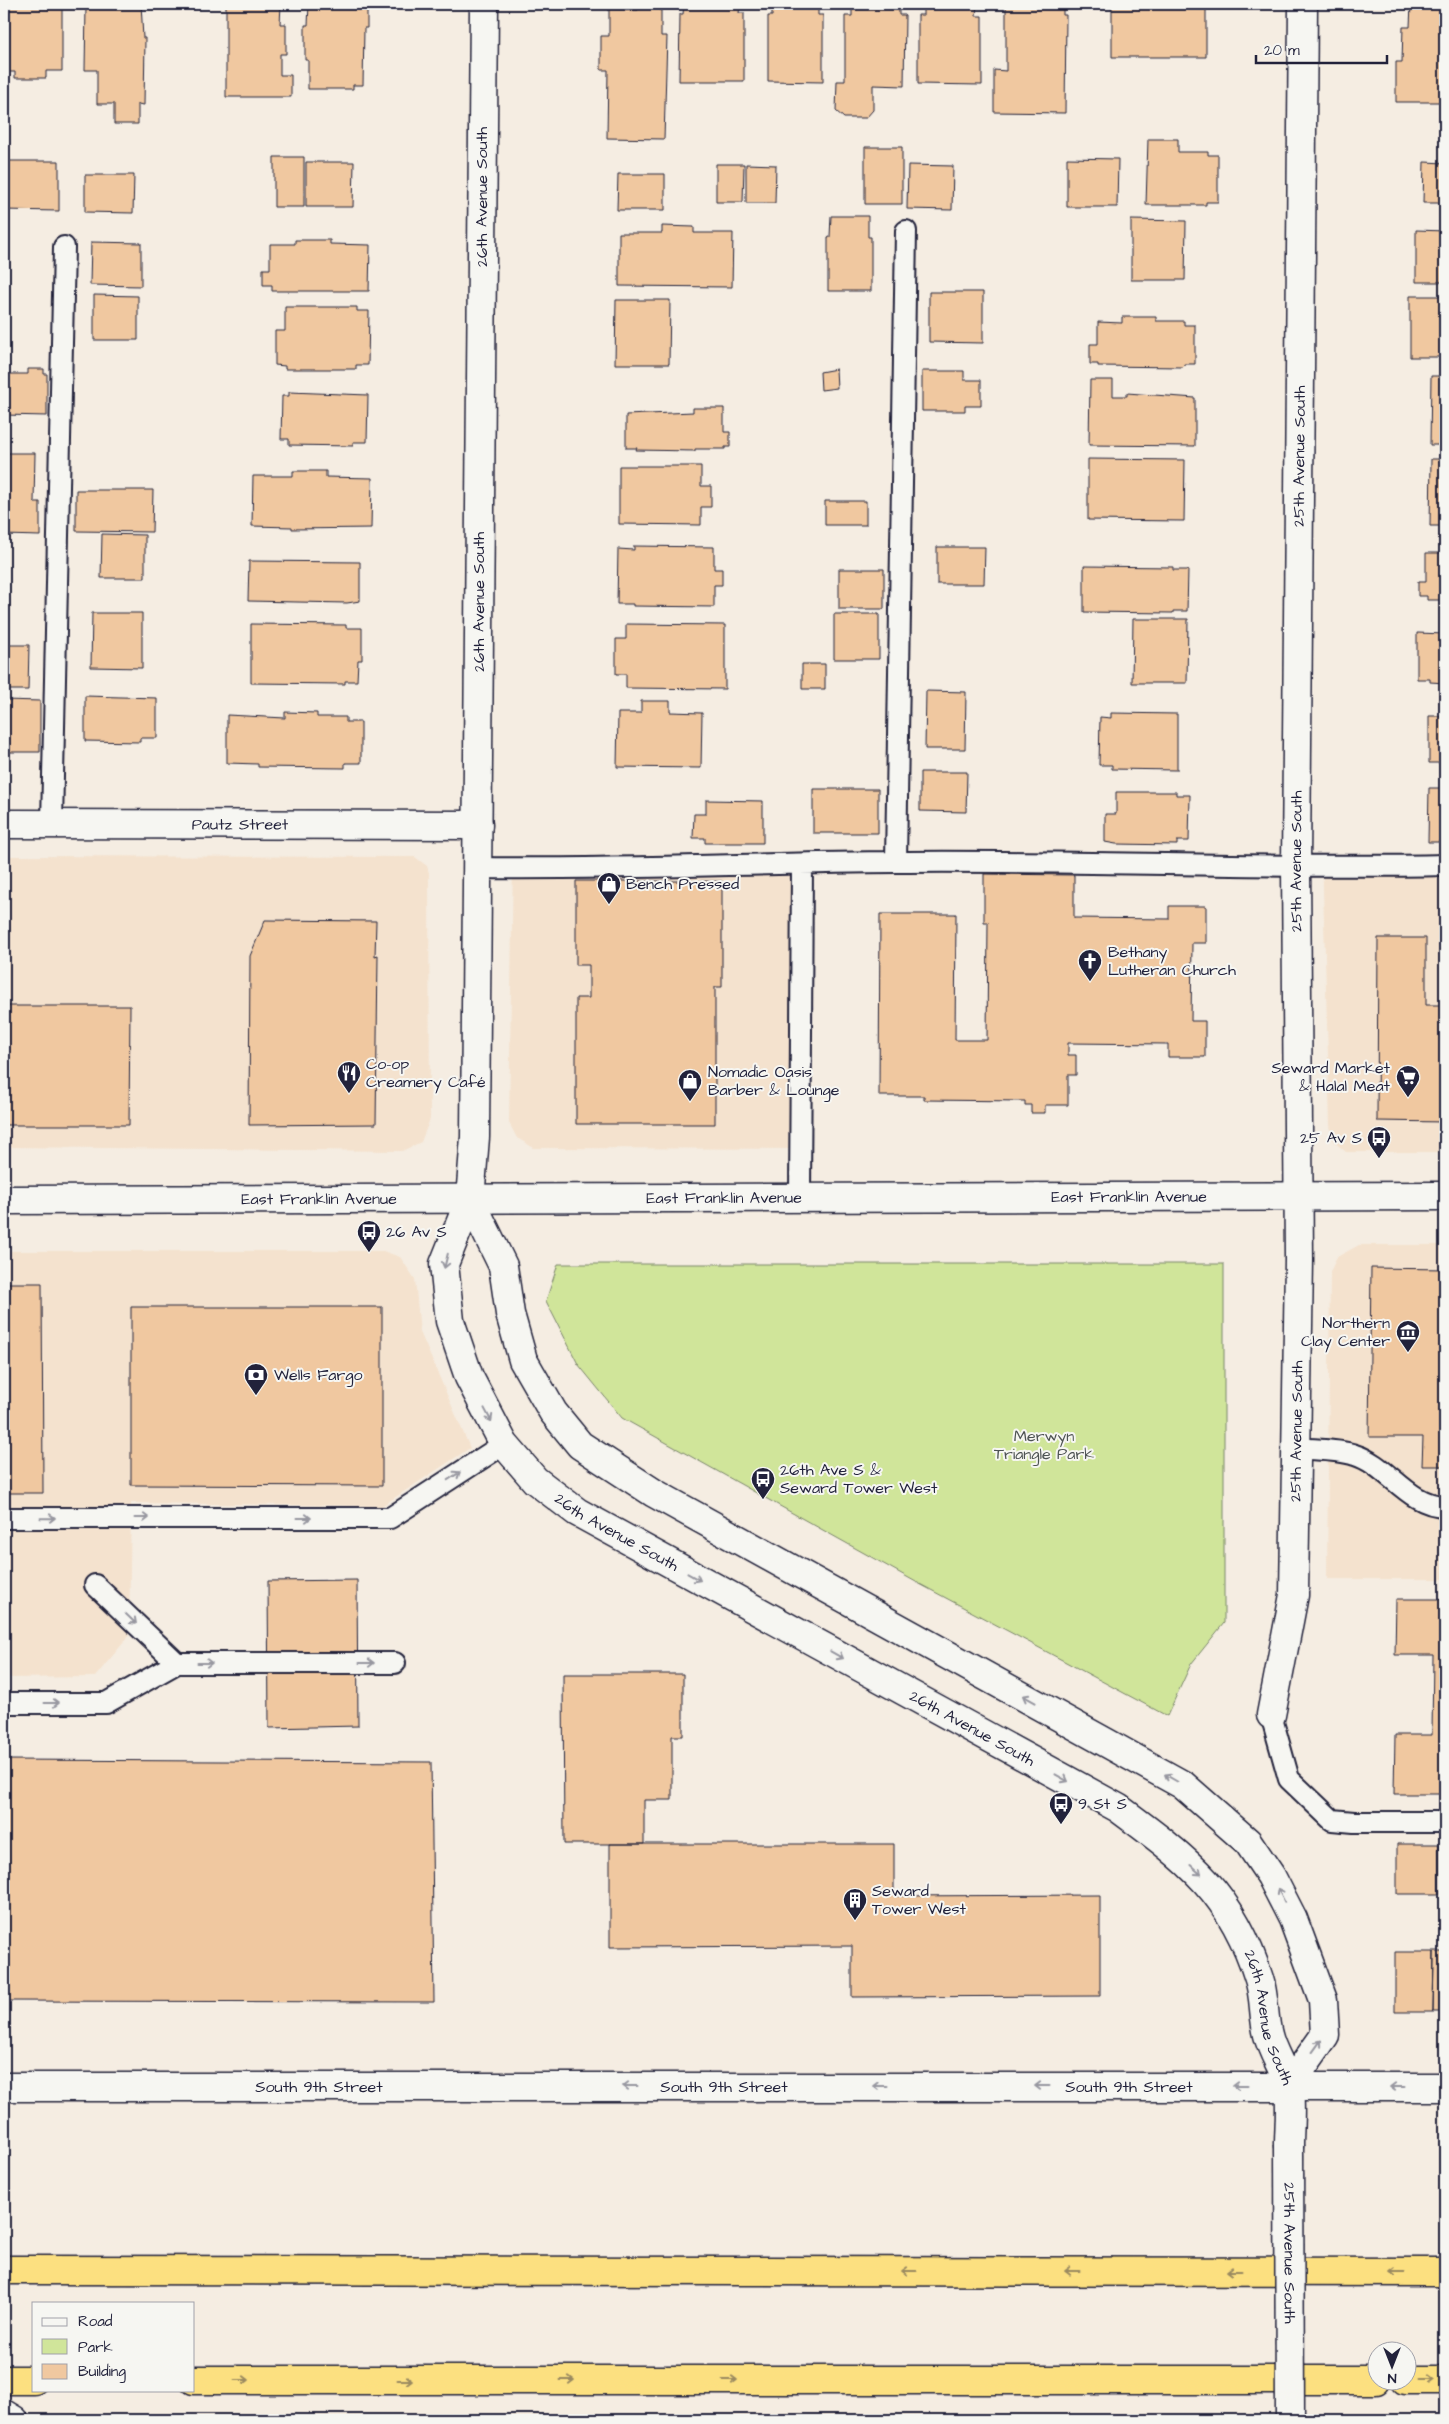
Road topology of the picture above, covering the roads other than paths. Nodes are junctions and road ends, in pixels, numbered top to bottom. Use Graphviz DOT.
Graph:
graph roads {
  1 [pos="484,4"];
  2 [pos="1303,4"];
  3 [pos="906,232"];
  4 [pos="64,247"];
  5 [pos="4,824"];
  6 [pos="52,824"];
  7 [pos="478,824"];
  8 [pos="896,862"];
  9 [pos="802,864"];
  10 [pos="1445,865"];
  11 [pos="1296,867"];
  12 [pos="477,868"];
  13 [pos="1299,1196"];
  14 [pos="1445,1196"];
  15 [pos="800,1198"];
  16 [pos="4,1200"];
  17 [pos="470,1200"];
  18 [pos="504,1444"];
  19 [pos="1296,1448"];
  20 [pos="1445,1506"];
  21 [pos="4,1518"];
  22 [pos="96,1585"];
  23 [pos="177,1663"];
  24 [pos="395,1663"];
  25 [pos="4,1703"];
  26 [pos="1271,1715"];
  27 [pos="1445,1822"];
  28 [pos="4,2086"];
  29 [pos="1289,2086"];
  30 [pos="1445,2087"];
  31 [pos="4,2270"];
  32 [pos="1445,2272"];
  33 [pos="4,2380"];
  34 [pos="32,2380"];
  35 [pos="195,2380"];
  36 [pos="1366,2380"];
  37 [pos="1416,2380"];
  38 [pos="1445,2380"];
  39 [pos="4,2414"];
  40 [pos="14,2420"];
  41 [pos="1290,2420"];
  1 -- 7 [label="street, 26th Avenue South"];
  2 -- 11 [label="street, 25th Avenue South"];
  3 -- 8 [label="lane"];
  4 -- 6 [label="lane"];
  5 -- 6 [label="street, Pautz Street"];
  6 -- 7 [label="street, Pautz Street"];
  7 -- 12 [label="street, 26th Avenue South"];
  8 -- 9 [label="lane"];
  8 -- 11 [label="lane"];
  9 -- 12 [label="lane"];
  9 -- 15 [label="lane"];
  10 -- 11 [label="lane"];
  11 -- 13 [label="street, 25th Avenue South"];
  12 -- 17 [label="street, 26th Avenue South"];
  13 -- 14 [label="street, East Franklin Avenue"];
  13 -- 15 [label="street, East Franklin Avenue"];
  13 -- 19 [label="street, 25th Avenue South"];
  15 -- 17 [label="street, East Franklin Avenue"];
  16 -- 17 [label="street, East Franklin Avenue"];
  17 -- 18 [label="street, 26th Avenue South, one-way"];
  29 -- 17 [label="street, 26th Avenue South, one-way"];
  21 -- 18 [label="lane, one-way"];
  18 -- 29 [label="street, 26th Avenue South, one-way"];
  19 -- 20 [label="lane"];
  19 -- 26 [label="street, 25th Avenue South"];
  22 -- 23 [label="lane, one-way"];
  23 -- 24 [label="lane, one-way"];
  25 -- 23 [label="lane, one-way"];
  26 -- 27 [label="lane"];
  29 -- 28 [label="street, South 9th Street, one-way"];
  30 -- 29 [label="street, South 9th Street, one-way"];
  29 -- 41 [label="street, 25th Avenue South, bridge"];
  32 -- 31 [label="highway, one-way"];
  33 -- 34 [label="highway"];
  35 -- 36 [label="highway, one-way"];
  37 -- 38 [label="highway, one-way"];
  39 -- 40 [label="street"];
}
